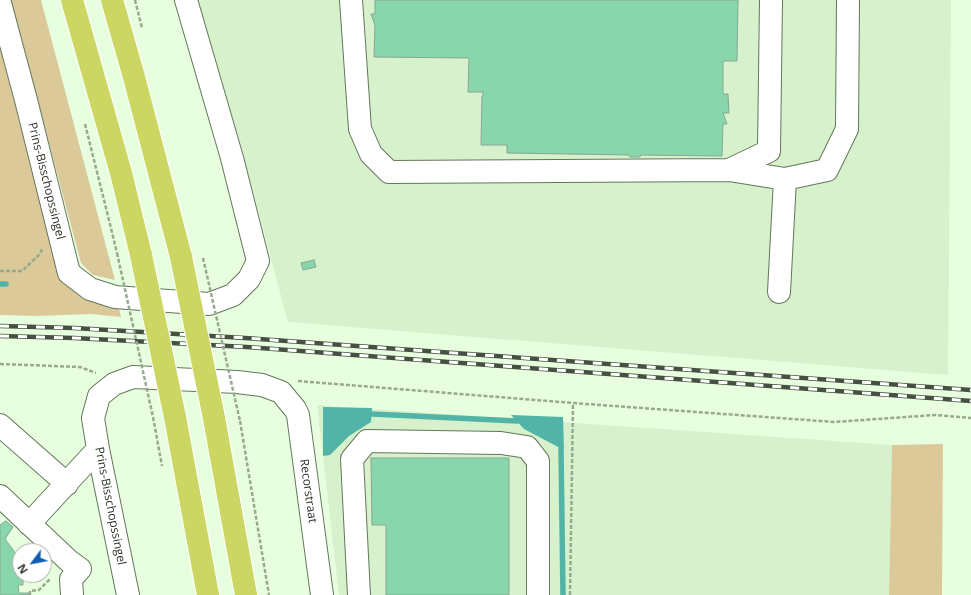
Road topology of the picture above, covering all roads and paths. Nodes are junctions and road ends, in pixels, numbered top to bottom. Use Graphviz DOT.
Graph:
graph roads {
  1 [pos="72,0"];
  2 [pos="112,0"];
  3 [pos="186,0"];
  4 [pos="351,0"];
  5 [pos="771,0"];
  6 [pos="848,0"];
  7 [pos="0,3"];
  8 [pos="84,124"];
  9 [pos="729,170"];
  10 [pos="784,179"];
  11 [pos="43,247"];
  12 [pos="204,258"];
  13 [pos="0,271"];
  14 [pos="779,292"];
  15 [pos="0,364"];
  16 [pos="103,375"];
  17 [pos="289,386"];
  18 [pos="573,403"];
  19 [pos="153,417"];
  20 [pos="971,418"];
  21 [pos="0,425"];
  22 [pos="98,449"];
  23 [pos="67,484"];
  24 [pos="0,496"];
  25 [pos="30,524"];
  26 [pos="69,561"];
  27 [pos="30,595"];
  28 [pos="72,595"];
  29 [pos="128,595"];
  30 [pos="208,595"];
  31 [pos="246,595"];
  32 [pos="269,595"];
  33 [pos="322,595"];
  34 [pos="359,595"];
  35 [pos="538,595"];
  36 [pos="570,595"];
  1 -- 30 [label="highway, bridge"];
  2 -- 31 [label="highway, bridge"];
  3 -- 7 [label="street, Prins-Bisschopssingel"];
  4 -- 9 [label="street"];
  5 -- 9 [label="street"];
  6 -- 10 [label="street"];
  8 -- 19 [label="path, bridge"];
  9 -- 10 [label="street"];
  10 -- 14 [label="street"];
  11 -- 13 [label="path"];
  12 -- 32 [label="path, bridge"];
  15 -- 16 [label="path"];
  17 -- 18 [label="path"];
  17 -- 22 [label="street, Prins-Bisschopssingel"];
  17 -- 33 [label="street, Recorstraat"];
  18 -- 20 [label="path"];
  18 -- 36 [label="path"];
  21 -- 23 [label="street"];
  22 -- 23 [label="street"];
  22 -- 29 [label="street, Prins-Bisschopssingel"];
  23 -- 25 [label="street"];
  24 -- 25 [label="street"];
  25 -- 26 [label="street"];
  26 -- 27 [label="path"];
  26 -- 28 [label="street"];
  34 -- 35 [label="street"];
}
